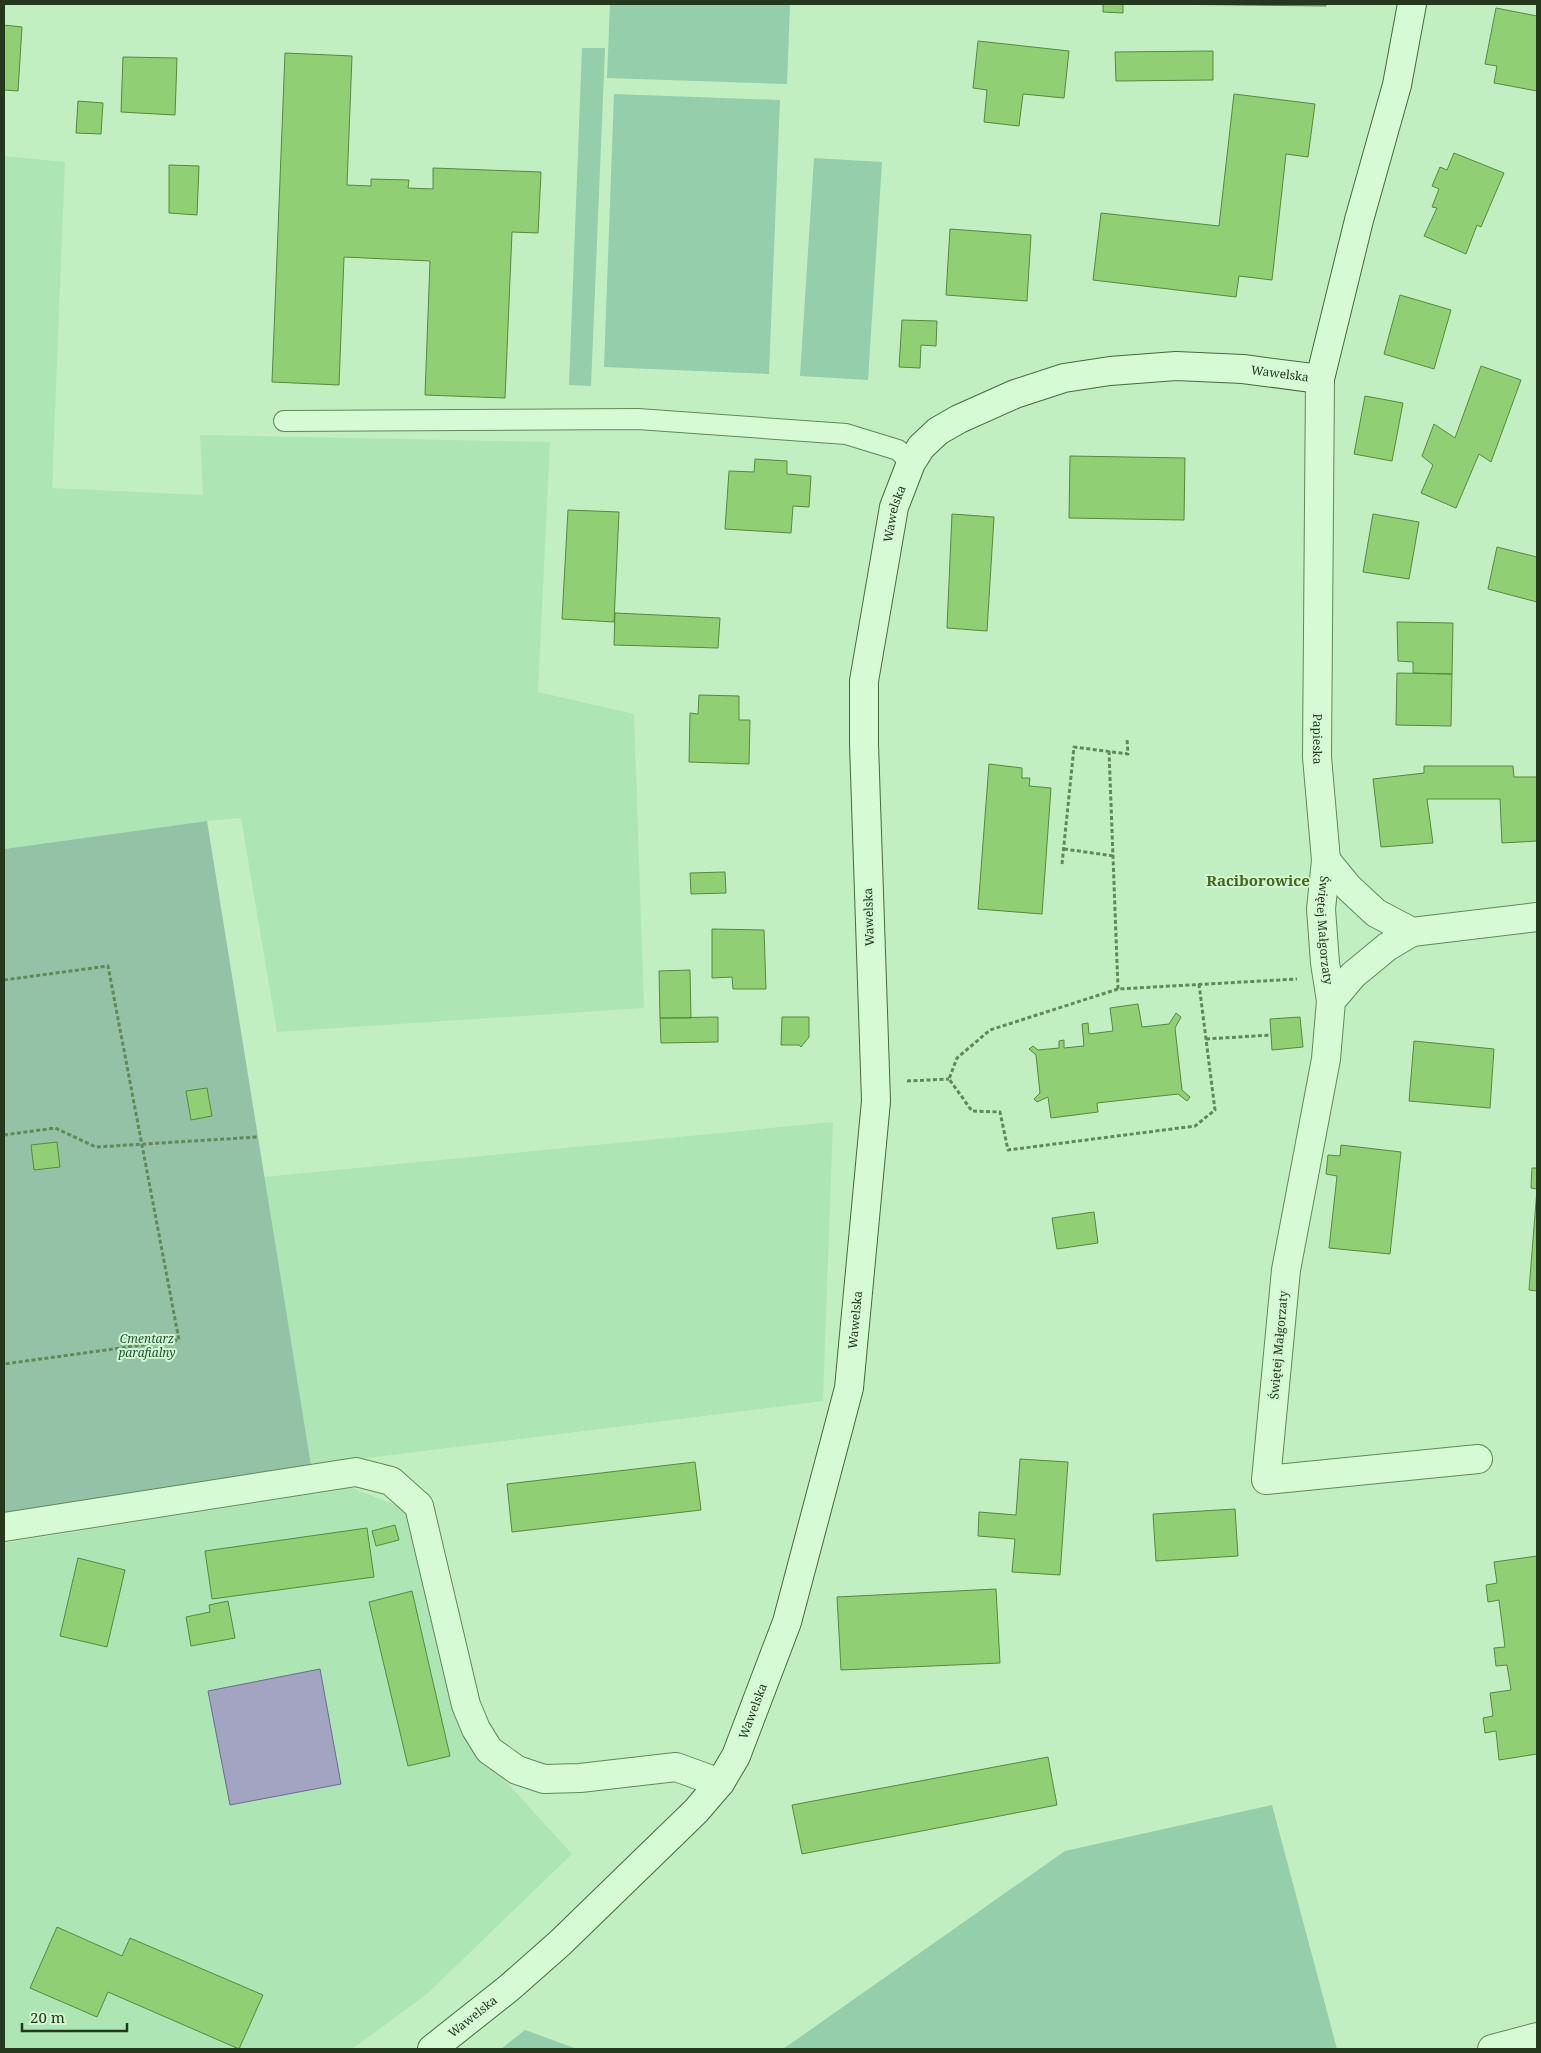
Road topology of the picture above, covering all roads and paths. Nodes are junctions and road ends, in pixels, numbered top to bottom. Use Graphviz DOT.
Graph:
graph roads {
  1 [pos="1412,4"];
  2 [pos="1320,379"];
  3 [pos="284,421"];
  4 [pos="911,463"];
  5 [pos="1127,739"];
  6 [pos="1109,752"];
  7 [pos="1064,849"];
  8 [pos="1114,856"];
  9 [pos="1326,860"];
  10 [pos="1062,864"];
  11 [pos="1537,917"];
  12 [pos="1412,932"];
  13 [pos="4,980"];
  14 [pos="1199,984"];
  15 [pos="1118,989"];
  16 [pos="1329,990"];
  17 [pos="1271,1035"];
  18 [pos="1206,1039"];
  19 [pos="949,1079"];
  20 [pos="875,1083"];
  21 [pos="4,1135"];
  22 [pos="257,1137"];
  23 [pos="141,1144"];
  24 [pos="4,1364"];
  25 [pos="1478,1459"];
  26 [pos="4,1526"];
  27 [pos="720,1782"];
  28 [pos="1537,2037"];
  29 [pos="432,2049"];
  30 [pos="1492,2049"];
  1 -- 2 [label="street, Wawelska"];
  2 -- 4 [label="street, Wawelska"];
  2 -- 9 [label="street, Papieska"];
  3 -- 4 [label="lane"];
  4 -- 20 [label="street, Wawelska"];
  5 -- 6 [label="path"];
  6 -- 7 [label="path"];
  6 -- 8 [label="path"];
  7 -- 8 [label="path"];
  7 -- 10 [label="path"];
  8 -- 15 [label="path"];
  9 -- 12 [label="street"];
  9 -- 16 [label="street, Świętej Małgorzaty"];
  11 -- 12 [label="street"];
  12 -- 16 [label="street, Świętej Małgorzaty"];
  13 -- 23 [label="path"];
  14 -- 15 [label="path"];
  14 -- 16 [label="path"];
  14 -- 18 [label="path"];
  15 -- 19 [label="path"];
  16 -- 25 [label="street, Świętej Małgorzaty"];
  17 -- 18 [label="path"];
  18 -- 19 [label="path"];
  19 -- 20 [label="path"];
  20 -- 27 [label="street, Wawelska"];
  21 -- 23 [label="path"];
  22 -- 23 [label="path"];
  23 -- 24 [label="path"];
  26 -- 27 [label="street"];
  27 -- 29 [label="street, Wawelska"];
  28 -- 30 [label="street"];
}
